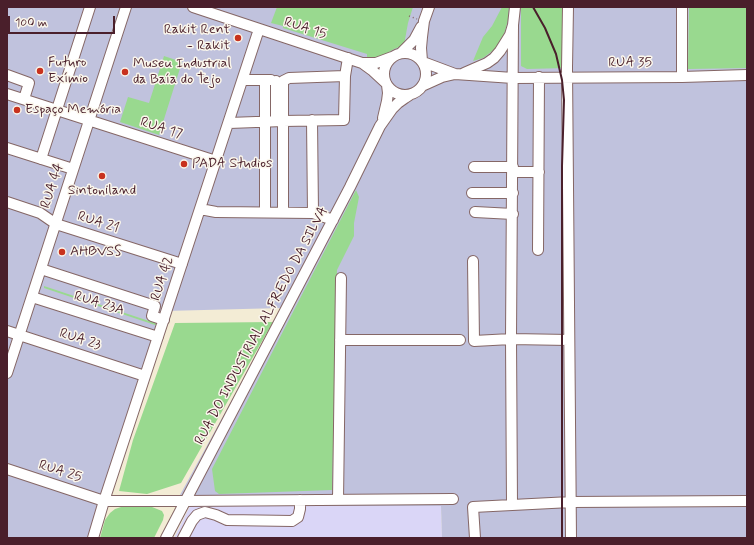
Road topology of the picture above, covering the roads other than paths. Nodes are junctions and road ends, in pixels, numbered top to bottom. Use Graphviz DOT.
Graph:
graph roads {
  1 [pos="90,7"];
  2 [pos="126,7"];
  3 [pos="193,7"];
  4 [pos="429,7"];
  5 [pos="516,7"];
  6 [pos="568,7"];
  7 [pos="682,7"];
  8 [pos="424,22"];
  9 [pos="513,24"];
  10 [pos="260,29"];
  11 [pos="396,55"];
  12 [pos="348,58"];
  13 [pos="422,62"];
  14 [pos="362,63"];
  15 [pos="459,74"];
  16 [pos="7,75"];
  17 [pos="747,75"];
  18 [pos="345,76"];
  19 [pos="682,76"];
  20 [pos="567,77"];
  21 [pos="513,78"];
  22 [pos="540,78"];
  23 [pos="243,80"];
  24 [pos="265,80"];
  25 [pos="279,81"];
  26 [pos="386,84"];
  27 [pos="422,86"];
  28 [pos="7,94"];
  29 [pos="411,94"];
  30 [pos="24,99"];
  31 [pos="57,110"];
  32 [pos="89,120"];
  33 [pos="312,120"];
  34 [pos="265,121"];
  35 [pos="279,121"];
  36 [pos="229,123"];
  37 [pos="380,126"];
  38 [pos="7,148"];
  39 [pos="41,159"];
  40 [pos="216,161"];
  41 [pos="474,167"];
  42 [pos="73,170"];
  43 [pos="513,170"];
  44 [pos="538,172"];
  45 [pos="472,192"];
  46 [pos="513,193"];
  47 [pos="7,202"];
  48 [pos="200,209"];
  49 [pos="265,212"];
  50 [pos="282,212"];
  51 [pos="475,212"];
  52 [pos="312,213"];
  53 [pos="513,214"];
  54 [pos="333,220"];
  55 [pos="56,224"];
  56 [pos="538,250"];
  57 [pos="473,261"];
  58 [pos="182,264"];
  59 [pos="41,269"];
  60 [pos="341,278"];
  61 [pos="32,297"];
  62 [pos="164,320"];
  63 [pos="7,331"];
  64 [pos="20,335"];
  65 [pos="158,337"];
  66 [pos="511,339"];
  67 [pos="340,340"];
  68 [pos="460,340"];
  69 [pos="569,340"];
  70 [pos="7,373"];
  71 [pos="145,376"];
  72 [pos="7,469"];
  73 [pos="453,499"];
  74 [pos="300,500"];
  75 [pos="338,500"];
  76 [pos="104,501"];
  77 [pos="186,501"];
  78 [pos="747,501"];
  79 [pos="571,502"];
  80 [pos="512,505"];
  81 [pos="93,538"];
  82 [pos="166,538"];
  83 [pos="183,538"];
  84 [pos="475,538"];
  85 [pos="571,538"];
  1 -- 31 [label="street"];
  2 -- 32 [label="street, RUA 44"];
  3 -- 10 [label="street, RUA 15"];
  4 -- 8 [label="street"];
  5 -- 9 [label="street"];
  6 -- 20 [label="street"];
  7 -- 19 [label="street"];
  8 -- 11 [label="street"];
  8 -- 13 [label="street"];
  9 -- 15 [label="street"];
  9 -- 21 [label="street"];
  10 -- 12 [label="street, RUA 15"];
  10 -- 23 [label="street, RUA 42"];
  11 -- 13 [label="street"];
  11 -- 14 [label="street, RUA 15"];
  11 -- 26 [label="street"];
  12 -- 14 [label="street, RUA 15"];
  12 -- 18 [label="street"];
  13 -- 15 [label="street"];
  13 -- 27 [label="street"];
  14 -- 26 [label="street, RUA 15"];
  15 -- 21 [label="street, RUA 35"];
  15 -- 27 [label="street"];
  16 -- 30 [label="street"];
  17 -- 19 [label="street, RUA 35"];
  18 -- 25 [label="street"];
  18 -- 33 [label="street"];
  19 -- 20 [label="street, RUA 35"];
  20 -- 22 [label="street, RUA 35"];
  20 -- 69 [label="street"];
  21 -- 22 [label="street, RUA 35"];
  21 -- 43 [label="street"];
  22 -- 44 [label="street"];
  23 -- 24 [label="street"];
  23 -- 36 [label="street, RUA 42"];
  24 -- 25 [label="street"];
  24 -- 34 [label="street"];
  25 -- 35 [label="street"];
  26 -- 29 [label="street"];
  26 -- 37 [label="street, RUA DO INDUSTRIAL ALFREDO DA SILVA"];
  27 -- 29 [label="street"];
  28 -- 30 [label="street, RUA 17"];
  29 -- 37 [label="street, RUA DO INDUSTRIAL ALFREDO DA SILVA"];
  30 -- 31 [label="street, RUA 17"];
  31 -- 32 [label="street, RUA 17"];
  31 -- 39 [label="street"];
  32 -- 40 [label="street, RUA 17"];
  32 -- 42 [label="street, RUA 44"];
  33 -- 35 [label="street"];
  33 -- 52 [label="street"];
  34 -- 35 [label="street"];
  34 -- 36 [label="street"];
  34 -- 49 [label="street"];
  35 -- 50 [label="street"];
  36 -- 40 [label="street, RUA 42"];
  37 -- 54 [label="street, RUA DO INDUSTRIAL ALFREDO DA SILVA"];
  38 -- 39 [label="street"];
  39 -- 42 [label="street"];
  40 -- 48 [label="street, RUA 42"];
  41 -- 43 [label="street"];
  42 -- 55 [label="street, RUA 44"];
  43 -- 44 [label="street"];
  43 -- 46 [label="street"];
  44 -- 56 [label="street"];
  45 -- 46 [label="street"];
  46 -- 53 [label="street"];
  47 -- 55 [label="street, RUA 21"];
  48 -- 49 [label="street"];
  48 -- 58 [label="street, RUA 42"];
  49 -- 50 [label="street"];
  50 -- 52 [label="street"];
  51 -- 53 [label="street"];
  52 -- 54 [label="street"];
  53 -- 66 [label="street"];
  54 -- 77 [label="street, RUA DO INDUSTRIAL ALFREDO DA SILVA"];
  55 -- 58 [label="street, RUA 21"];
  55 -- 59 [label="street, RUA 44"];
  57 -- 66 [label="street"];
  58 -- 62 [label="street, RUA 42"];
  59 -- 61 [label="street, RUA 44"];
  59 -- 62 [label="street"];
  60 -- 67 [label="street"];
  61 -- 64 [label="street, RUA 44"];
  61 -- 65 [label="street, RUA 23A"];
  62 -- 65 [label="street, RUA 42"];
  63 -- 64 [label="street, RUA 23"];
  64 -- 70 [label="street, RUA 44"];
  64 -- 71 [label="street, RUA 23"];
  65 -- 71 [label="street, RUA 42"];
  66 -- 69 [label="street"];
  66 -- 80 [label="street"];
  67 -- 68 [label="street"];
  67 -- 75 [label="street"];
  69 -- 79 [label="street"];
  71 -- 76 [label="street, RUA 42"];
  72 -- 76 [label="street, RUA 25"];
  73 -- 75 [label="street, RUA 25"];
  74 -- 75 [label="street, RUA 25"];
  74 -- 77 [label="street, RUA 25"];
  74 -- 83 [label="street"];
  76 -- 77 [label="street, RUA 25"];
  76 -- 81 [label="street, RUA 42"];
  77 -- 82 [label="street, RUA DO INDUSTRIAL ALFREDO DA SILVA"];
  78 -- 79 [label="street"];
  79 -- 80 [label="street"];
  79 -- 85 [label="street"];
  80 -- 84 [label="street"];
}
